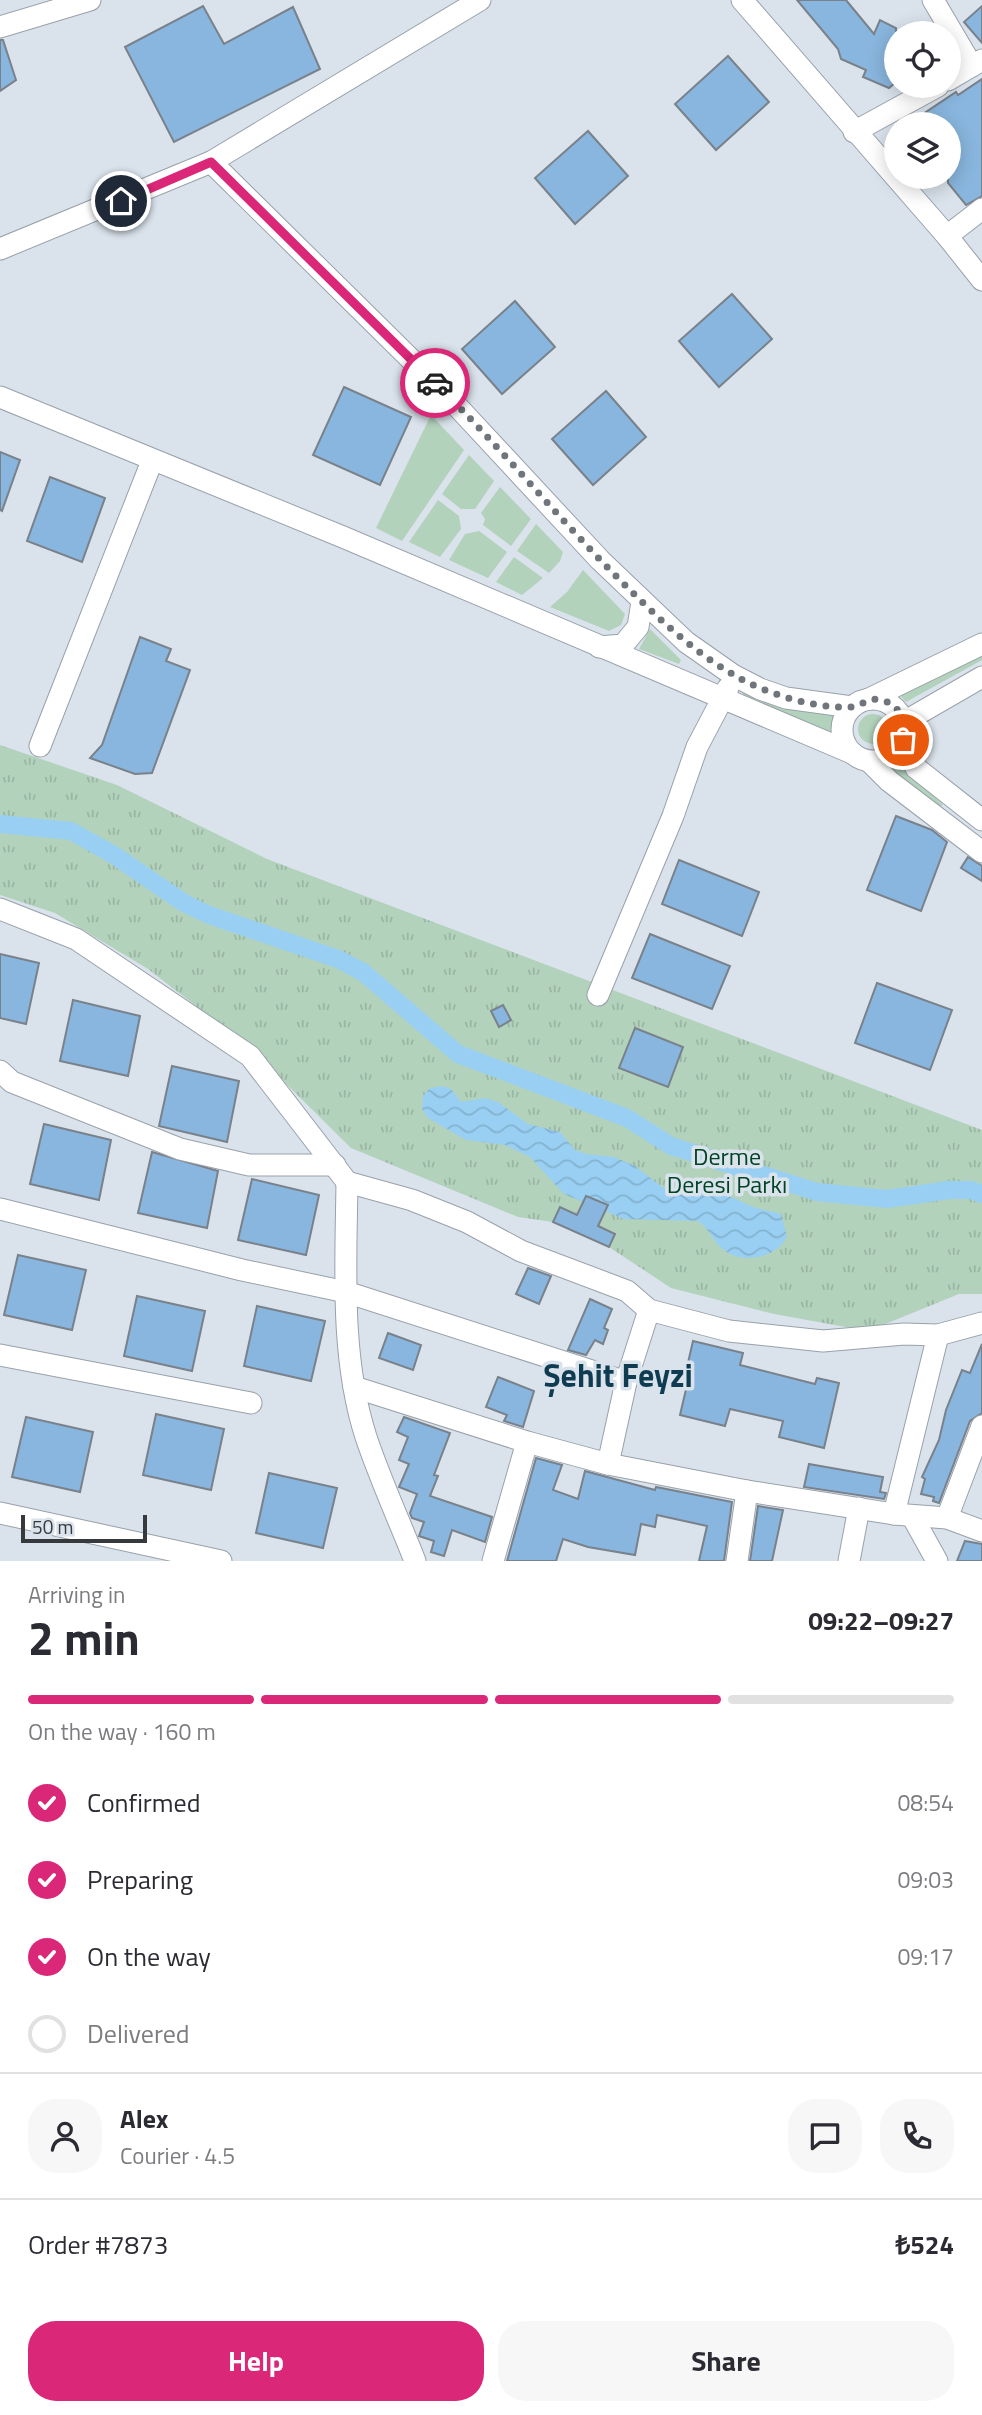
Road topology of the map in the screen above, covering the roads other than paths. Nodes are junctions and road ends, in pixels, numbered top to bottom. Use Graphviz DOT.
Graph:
graph roads {
  1 [pos="90,0"];
  2 [pos="480,0"];
  3 [pos="741,0"];
  4 [pos="933,0"];
  5 [pos="0,27"];
  6 [pos="977,63"];
  7 [pos="961,72"];
  8 [pos="915,98"];
  9 [pos="854,132"];
  10 [pos="211,162"];
  11 [pos="982,209"];
  12 [pos="947,236"];
  13 [pos="0,249"];
  14 [pos="982,280"];
  15 [pos="0,397"];
  16 [pos="152,461"];
  17 [pos="642,602"];
  18 [pos="982,644"];
  19 [pos="597,647"];
  20 [pos="733,675"];
  21 [pos="982,677"];
  22 [pos="724,701"];
  23 [pos="860,703"];
  24 [pos="904,731"];
  25 [pos="40,746"];
  26 [pos="861,757"];
  27 [pos="982,820"];
  28 [pos="982,852"];
  29 [pos="0,909"];
  30 [pos="598,995"];
  31 [pos="0,1071"];
  32 [pos="341,1174"];
  33 [pos="0,1209"];
  34 [pos="346,1292"];
  35 [pos="649,1310"];
  36 [pos="982,1323"];
  37 [pos="938,1335"];
  38 [pos="0,1355"];
  39 [pos="626,1382"];
  40 [pos="354,1387"];
  41 [pos="251,1403"];
  42 [pos="982,1426"];
  43 [pos="527,1442"];
  44 [pos="608,1464"];
  45 [pos="747,1491"];
  46 [pos="859,1508"];
  47 [pos="0,1513"];
  48 [pos="903,1515"];
  49 [pos="947,1518"];
  50 [pos="982,1531"];
  51 [pos="220,1561"];
  52 [pos="415,1561"];
  53 [pos="493,1561"];
  54 [pos="737,1561"];
  55 [pos="849,1561"];
  56 [pos="937,1561"];
  1 -- 5 [label="street"];
  2 -- 10 [label="street"];
  3 -- 9 [label="street"];
  4 -- 6 [label="street"];
  6 -- 7 [label="street"];
  8 -- 9 [label="street"];
  9 -- 12 [label="street"];
  10 -- 13 [label="street"];
  10 -- 17 [label="street"];
  11 -- 12 [label="street"];
  12 -- 14 [label="street"];
  15 -- 16 [label="street"];
  16 -- 19 [label="street"];
  16 -- 25 [label="street"];
  17 -- 19 [label="street"];
  17 -- 20 [label="street"];
  18 -- 23 [label="street"];
  19 -- 22 [label="street"];
  20 -- 22 [label="street"];
  20 -- 23 [label="street"];
  21 -- 24 [label="street"];
  22 -- 26 [label="street"];
  22 -- 30 [label="street"];
  23 -- 24 [label="street"];
  23 -- 26 [label="street"];
  24 -- 26 [label="street"];
  24 -- 27 [label="street"];
  26 -- 28 [label="street"];
  29 -- 32 [label="street"];
  31 -- 32 [label="street"];
  32 -- 34 [label="street"];
  32 -- 35 [label="street"];
  33 -- 34 [label="street"];
  34 -- 39 [label="street"];
  34 -- 40 [label="street"];
  35 -- 37 [label="street"];
  35 -- 39 [label="street"];
  36 -- 37 [label="street"];
  37 -- 48 [label="street"];
  38 -- 41 [label="street"];
  39 -- 44 [label="street"];
  40 -- 43 [label="street"];
  40 -- 52 [label="street"];
  42 -- 49 [label="street"];
  43 -- 44 [label="street"];
  43 -- 53 [label="street"];
  44 -- 45 [label="street"];
  45 -- 46 [label="street"];
  45 -- 54 [label="street"];
  46 -- 48 [label="street"];
  46 -- 55 [label="street"];
  47 -- 51 [label="street"];
  48 -- 49 [label="street"];
  48 -- 56 [label="street"];
  49 -- 50 [label="street"];
}
